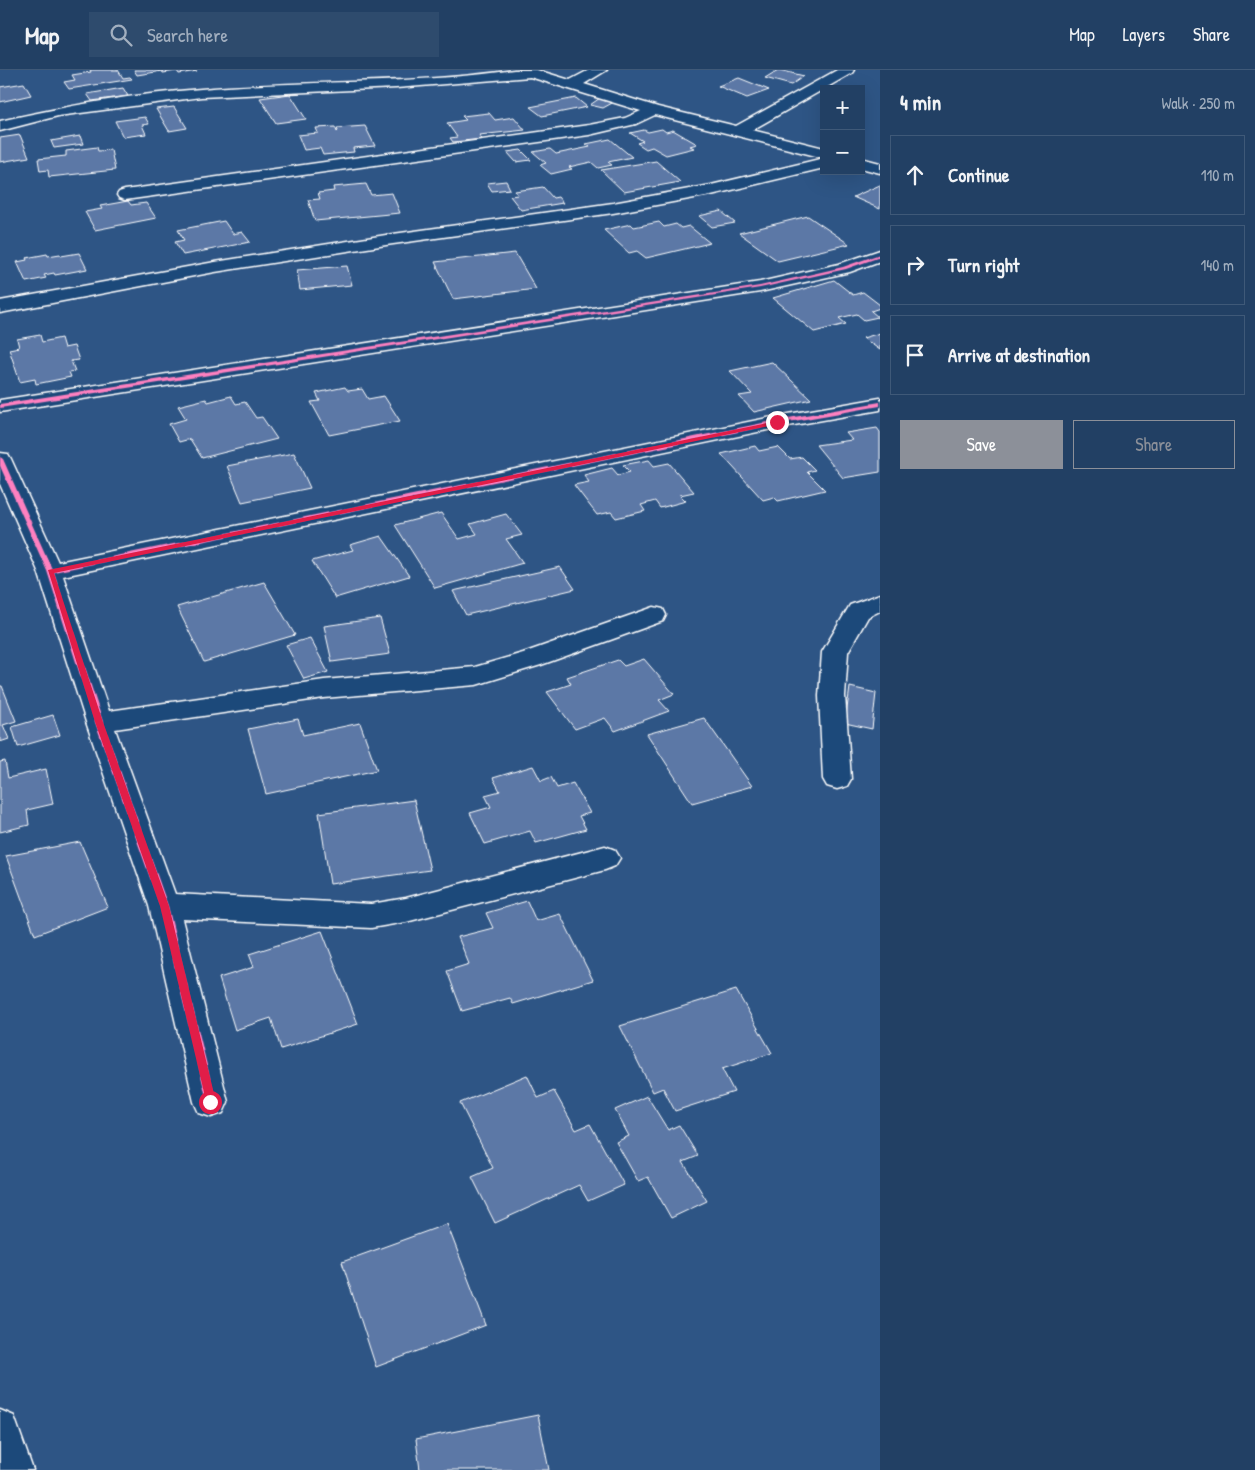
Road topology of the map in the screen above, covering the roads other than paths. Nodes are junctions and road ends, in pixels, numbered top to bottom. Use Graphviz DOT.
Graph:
graph roads {
  1 [pos="600,70"];
  2 [pos="847,70"];
  3 [pos="526,72"];
  4 [pos="572,85"];
  5 [pos="653,110"];
  6 [pos="0,126"];
  7 [pos="739,131"];
  8 [pos="820,152"];
  9 [pos="820,164"];
  10 [pos="865,164"];
  11 [pos="880,168"];
  12 [pos="125,195"];
  13 [pos="880,255"];
  14 [pos="0,307"];
  15 [pos="880,404"];
  16 [pos="0,406"];
  17 [pos="0,459"];
  18 [pos="50,571"];
  19 [pos="880,602"];
  20 [pos="654,615"];
  21 [pos="99,722"];
  22 [pos="838,779"];
  23 [pos="605,858"];
  24 [pos="164,906"];
  25 [pos="210,1102"];
  26 [pos="0,1430"];
  27 [pos="13,1470"];
  1 -- 4 [label="street"];
  2 -- 7 [label="street"];
  3 -- 4 [label="street"];
  3 -- 6 [label="street"];
  4 -- 5 [label="street"];
  5 -- 7 [label="street"];
  5 -- 12 [label="street"];
  7 -- 8 [label="street"];
  9 -- 14 [label="street"];
  10 -- 11 [label="street"];
  13 -- 16 [label="street"];
  15 -- 18 [label="street"];
  17 -- 18 [label="street"];
  18 -- 21 [label="street"];
  19 -- 22 [label="street"];
  20 -- 21 [label="street"];
  21 -- 24 [label="street"];
  23 -- 24 [label="street"];
  24 -- 25 [label="street"];
  26 -- 27 [label="street"];
}
